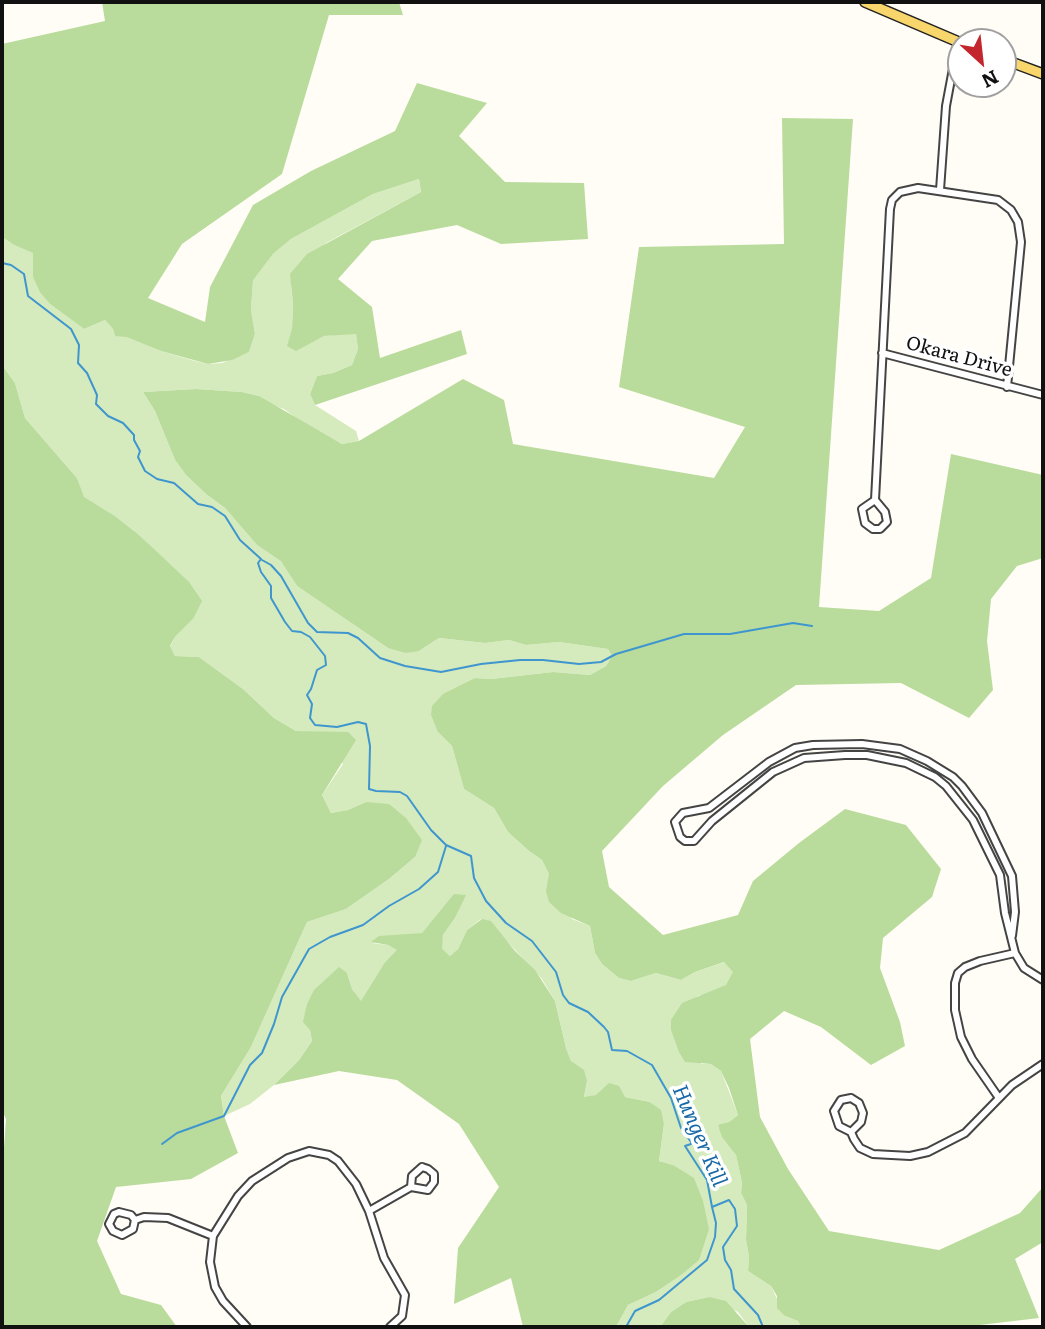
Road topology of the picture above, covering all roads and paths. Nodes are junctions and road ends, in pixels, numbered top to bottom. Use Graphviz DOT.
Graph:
graph roads {
  1 [pos="865,2"];
  2 [pos="883,5"];
  3 [pos="947,37"];
  4 [pos="1017,64"];
  5 [pos="1043,74"];
  6 [pos="948,98"];
  7 [pos="940,191"];
  8 [pos="882,354"];
  9 [pos="1007,387"];
  10 [pos="1043,396"];
  11 [pos="875,500"];
  12 [pos="846,745"];
  13 [pos="845,755"];
  14 [pos="760,769"];
  15 [pos="942,770"];
  16 [pos="768,777"];
  17 [pos="935,777"];
  18 [pos="1006,859"];
  19 [pos="996,863"];
  20 [pos="1012,936"];
  21 [pos="1014,953"];
  22 [pos="1043,980"];
  23 [pos="1043,1064"];
  24 [pos="999,1098"];
  25 [pos="851,1132"];
  26 [pos="411,1187"];
  27 [pos="369,1211"];
  28 [pos="135,1220"];
  29 [pos="213,1236"];
  30 [pos="247,1327"];
  31 [pos="392,1327"];
  1 -- 2 [label="main road"];
  2 -- 3 [label="main road"];
  4 -- 5 [label="main road"];
  6 -- 7 [label="street"];
  7 -- 8 [label="street, Okara Drive"];
  7 -- 9 [label="street"];
  8 -- 9 [label="street, Okara Drive"];
  8 -- 11 [label="street"];
  9 -- 10 [label="street, Okara Drive"];
  11 -- 11 [label="street"];
  12 -- 13 [label="street"];
  12 -- 14 [label="street"];
  12 -- 15 [label="street"];
  13 -- 16 [label="street"];
  13 -- 17 [label="street"];
  14 -- 16 [label="street"];
  14 -- 16 [label="street"];
  15 -- 17 [label="street"];
  15 -- 18 [label="street"];
  17 -- 19 [label="street"];
  18 -- 19 [label="street"];
  18 -- 20 [label="street"];
  19 -- 20 [label="street"];
  20 -- 21 [label="street"];
  21 -- 22 [label="street"];
  21 -- 24 [label="street"];
  23 -- 24 [label="street"];
  24 -- 25 [label="street"];
  25 -- 25 [label="street"];
  26 -- 27 [label="street"];
  27 -- 29 [label="street"];
  27 -- 31 [label="street"];
  28 -- 29 [label="street"];
  29 -- 30 [label="street"];
}
